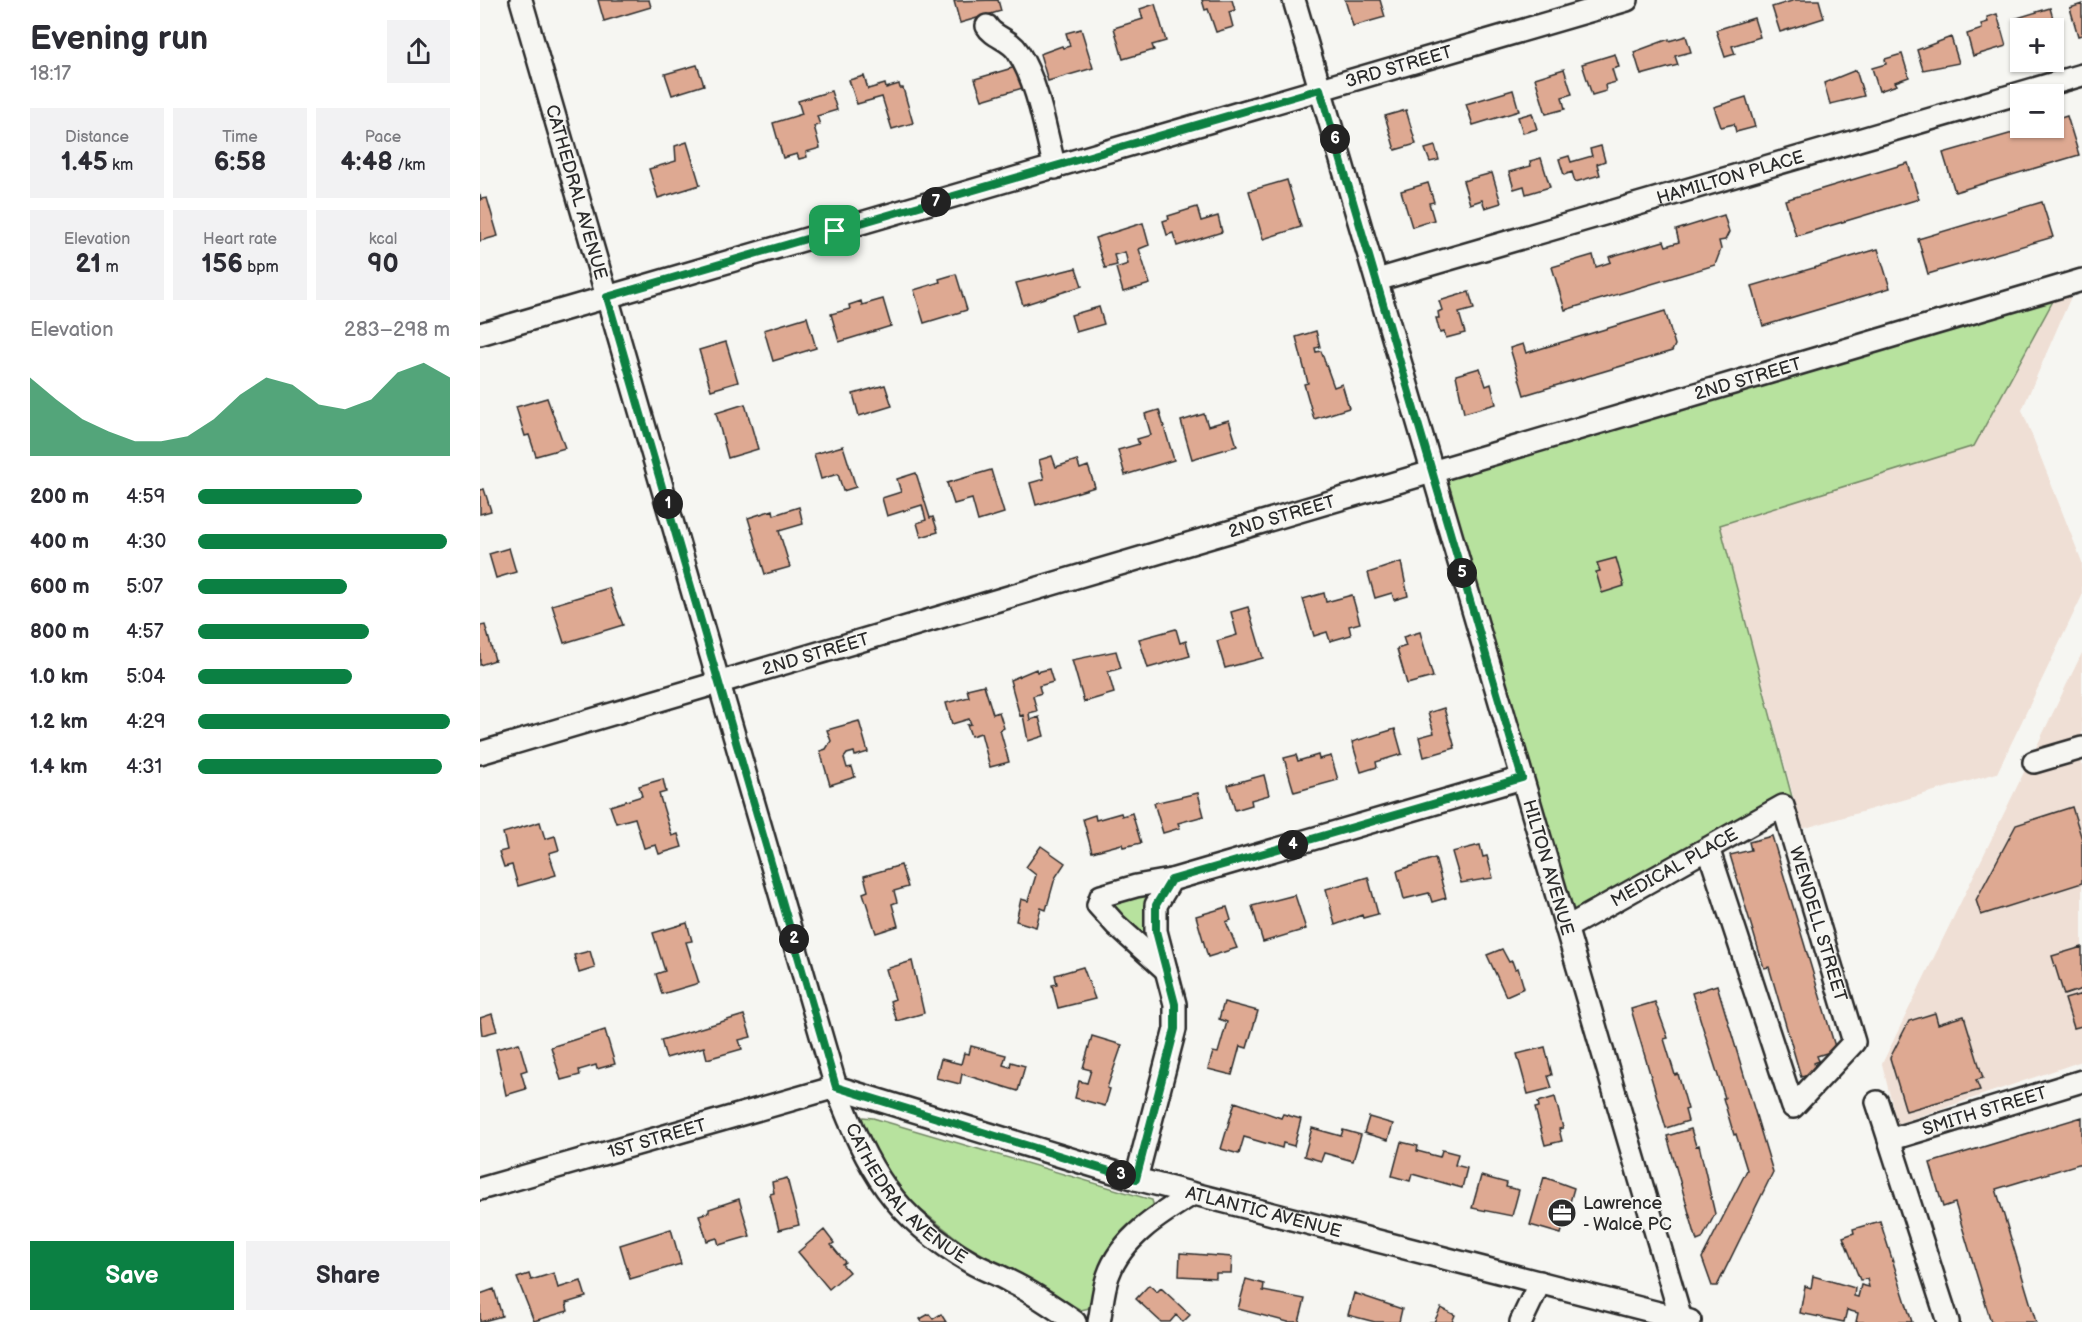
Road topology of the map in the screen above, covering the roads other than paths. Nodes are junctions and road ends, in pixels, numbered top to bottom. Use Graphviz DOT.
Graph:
graph roads {
  1 [pos="520,0"];
  2 [pos="1294,0"];
  3 [pos="1627,0"];
  4 [pos="987,26"];
  5 [pos="2082,75"];
  6 [pos="1320,89"];
  7 [pos="1055,168"];
  8 [pos="1377,279"];
  9 [pos="2082,280"];
  10 [pos="607,297"];
  11 [pos="480,334"];
  12 [pos="1433,472"];
  13 [pos="720,681"];
  14 [pos="482,746"];
  15 [pos="2082,747"];
  16 [pos="2034,762"];
  17 [pos="1522,778"];
  18 [pos="1783,806"];
  19 [pos="1708,848"];
  20 [pos="1171,880"];
  21 [pos="1566,927"];
  22 [pos="1166,970"];
  23 [pos="2082,1081"];
  24 [pos="836,1087"];
  25 [pos="1877,1102"];
  26 [pos="1889,1140"];
  27 [pos="1136,1179"];
  28 [pos="480,1189"];
  29 [pos="1193,1194"];
  30 [pos="1540,1282"];
  31 [pos="1686,1321"];
  32 [pos="1075,1322"];
  33 [pos="1099,1322"];
  34 [pos="1521,1322"];
  35 [pos="1948,1322"];
  1 -- 10 [label="street, CATHEDRAL AVENUE"];
  2 -- 6 [label="street, HILTON AVENUE"];
  3 -- 6 [label="street, 3RD STREET"];
  4 -- 7 [label="street"];
  5 -- 8 [label="street, HAMILTON PLACE"];
  6 -- 7 [label="street, 3RD STREET"];
  6 -- 8 [label="street, HILTON AVENUE"];
  7 -- 10 [label="street, 3RD STREET"];
  8 -- 12 [label="street, HILTON AVENUE"];
  9 -- 12 [label="street, 2ND STREET"];
  10 -- 11 [label="street, 3RD STREET"];
  10 -- 13 [label="street, CATHEDRAL AVENUE"];
  12 -- 13 [label="street, 2ND STREET"];
  12 -- 17 [label="street, HILTON AVENUE"];
  13 -- 14 [label="street, 2ND STREET"];
  13 -- 24 [label="street, CATHEDRAL AVENUE"];
  15 -- 16 [label="street"];
  17 -- 20 [label="street"];
  17 -- 21 [label="street, HILTON AVENUE"];
  18 -- 19 [label="street, MEDICAL PLACE"];
  18 -- 19 [label="street, WENDELL STREET"];
  19 -- 21 [label="street, MEDICAL PLACE"];
  20 -- 22 [label="street"];
  20 -- 22 [label="street"];
  21 -- 31 [label="street, HILTON AVENUE"];
  22 -- 27 [label="street"];
  23 -- 26 [label="street, SMITH STREET"];
  24 -- 27 [label="street, ATLANTIC AVENUE"];
  24 -- 28 [label="street, 1ST STREET"];
  24 -- 32 [label="street, CATHEDRAL AVENUE"];
  25 -- 26 [label="street"];
  26 -- 35 [label="street"];
  27 -- 29 [label="street, ATLANTIC AVENUE"];
  29 -- 30 [label="street, ATLANTIC AVENUE"];
  29 -- 33 [label="street"];
  30 -- 31 [label="street, ATLANTIC AVENUE"];
  30 -- 34 [label="street"];
}
